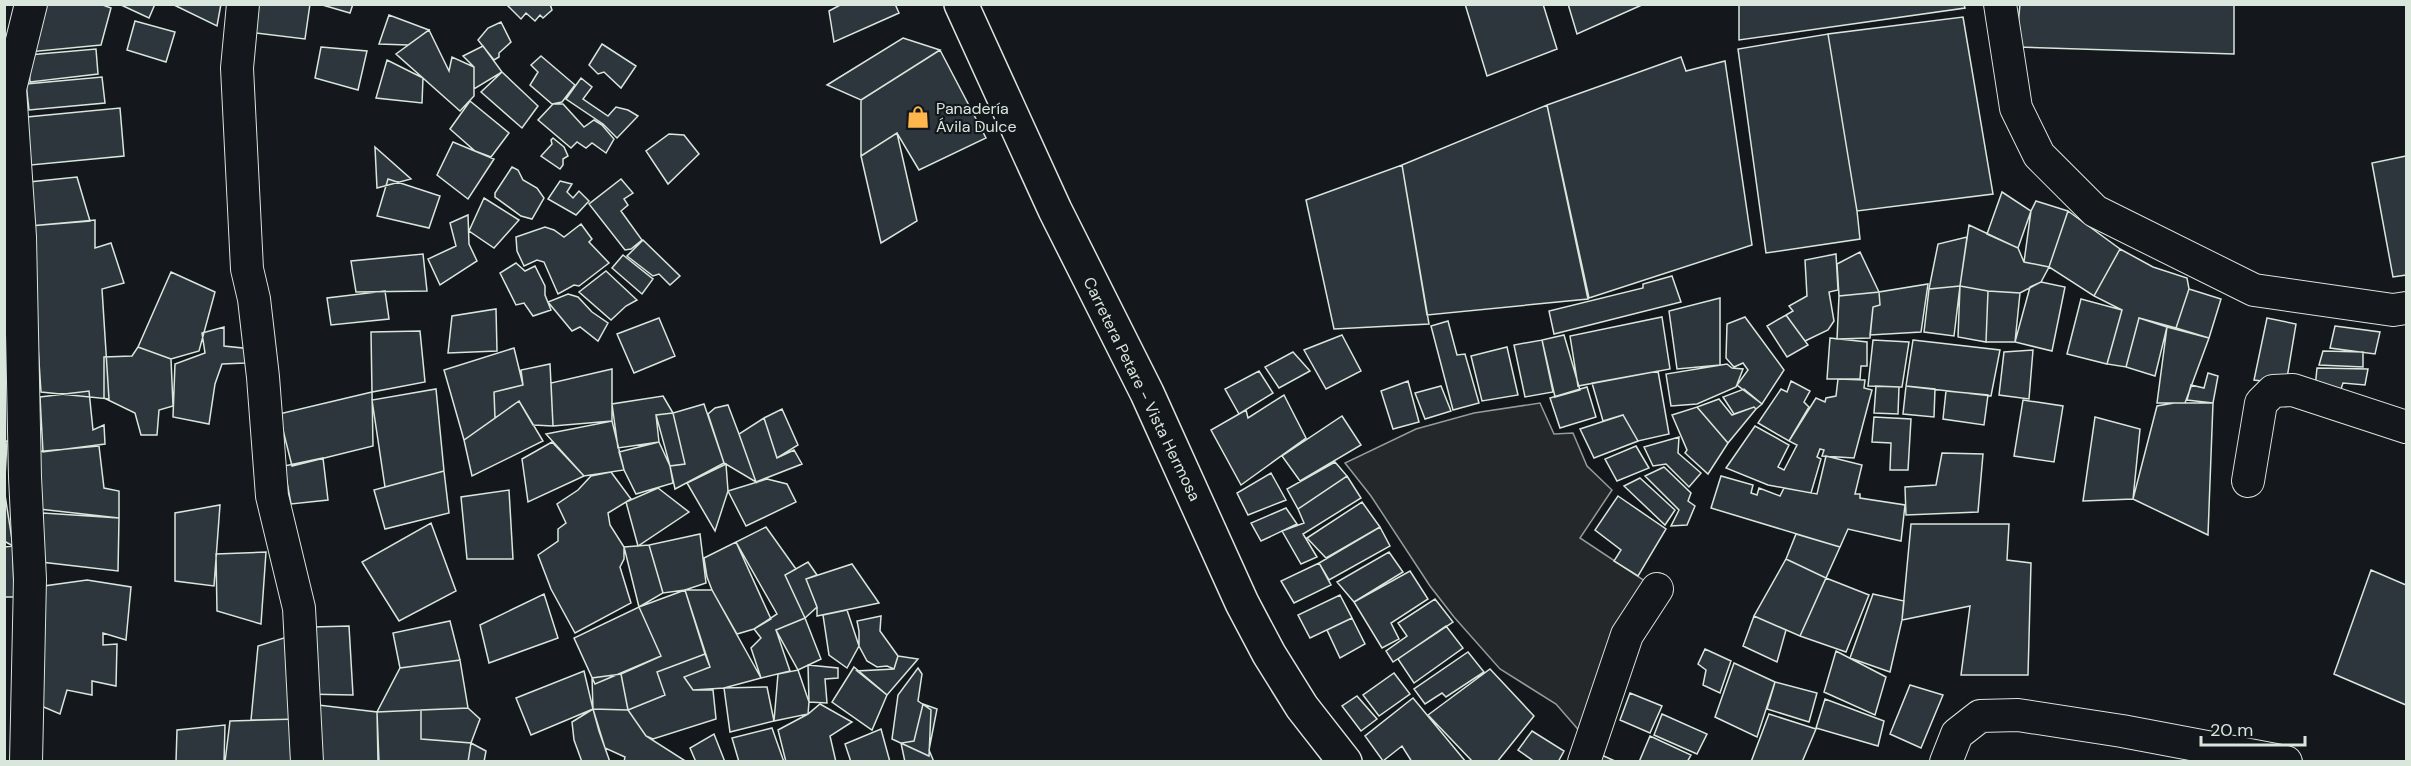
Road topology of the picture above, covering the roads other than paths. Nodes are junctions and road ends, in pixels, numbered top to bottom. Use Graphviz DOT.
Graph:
graph roads {
  1 [pos="31,4"];
  2 [pos="243,4"];
  3 [pos="961,4"];
  4 [pos="2000,4"];
  5 [pos="2406,308"];
  6 [pos="2406,427"];
  7 [pos="2248,481"];
  8 [pos="1657,589"];
  9 [pos="26,762"];
  10 [pos="307,762"];
  11 [pos="1345,762"];
  12 [pos="1584,762"];
  13 [pos="1946,762"];
  14 [pos="2286,762"];
  1 -- 9 [label="street"];
  2 -- 10 [label="street"];
  3 -- 11 [label="main road, Carretera Petare - Vista Hermosa"];
  4 -- 5 [label="street"];
  6 -- 7 [label="street"];
  8 -- 12 [label="street"];
  13 -- 14 [label="street"];
}
